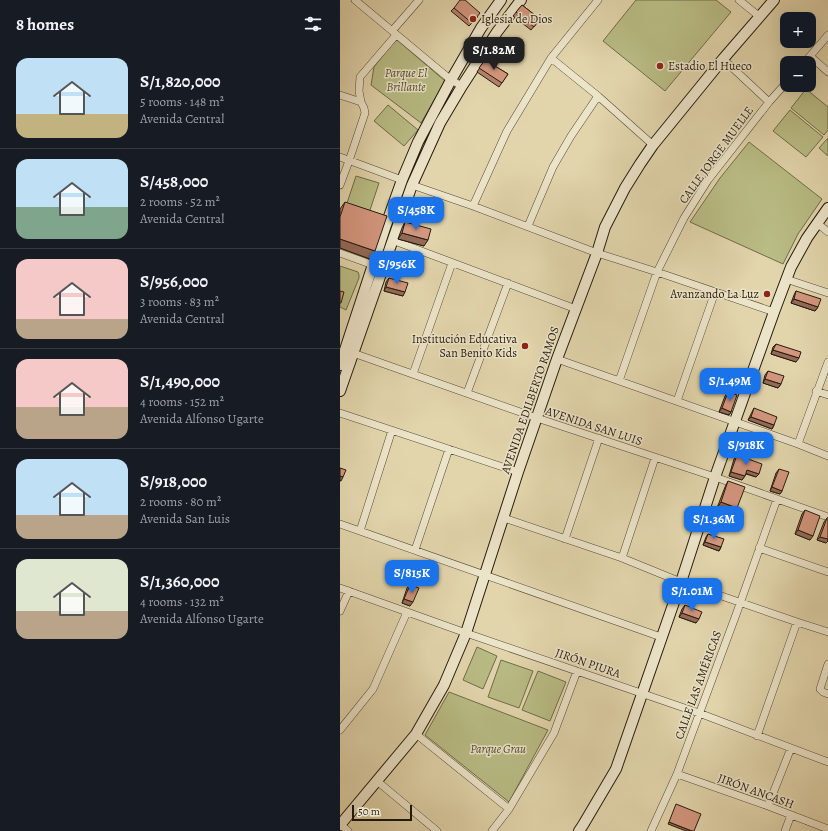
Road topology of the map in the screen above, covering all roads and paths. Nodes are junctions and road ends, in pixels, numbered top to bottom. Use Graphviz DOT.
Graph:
graph roads {
  1 [pos="355,0"];
  2 [pos="419,0"];
  3 [pos="502,0"];
  4 [pos="521,0"];
  5 [pos="598,0"];
  6 [pos="739,0"];
  7 [pos="774,0"];
  8 [pos="760,17"];
  9 [pos="394,33"];
  10 [pos="828,35"];
  11 [pos="810,56"];
  12 [pos="551,58"];
  13 [pos="723,59"];
  14 [pos="816,61"];
  15 [pos="828,72"];
  16 [pos="451,80"];
  17 [pos="462,86"];
  18 [pos="780,90"];
  19 [pos="340,95"];
  20 [pos="598,96"];
  21 [pos="361,102"];
  22 [pos="769,102"];
  23 [pos="653,145"];
  24 [pos="340,157"];
  25 [pos="350,161"];
  26 [pos="402,180"];
  27 [pos="412,185"];
  28 [pos="340,186"];
  29 [pos="473,206"];
  30 [pos="828,208"];
  31 [pos="817,223"];
  32 [pos="528,226"];
  33 [pos="828,232"];
  34 [pos="392,240"];
  35 [pos="340,253"];
  36 [pos="597,253"];
  37 [pos="452,263"];
  38 [pos="373,264"];
  39 [pos="658,272"];
  40 [pos="786,279"];
  41 [pos="508,284"];
  42 [pos="714,292"];
  43 [pos="828,293"];
  44 [pos="576,309"];
  45 [pos="774,312"];
  46 [pos="353,352"];
  47 [pos="557,359"];
  48 [pos="828,362"];
  49 [pos="340,365"];
  50 [pos="413,374"];
  51 [pos="619,381"];
  52 [pos="340,391"];
  53 [pos="816,391"];
  54 [pos="467,393"];
  55 [pos="828,395"];
  56 [pos="677,402"];
  57 [pos="340,413"];
  58 [pos="537,418"];
  59 [pos="735,422"];
  60 [pos="392,430"];
  61 [pos="599,438"];
  62 [pos="798,444"];
  63 [pos="449,449"];
  64 [pos="828,456"];
  65 [pos="655,458"];
  66 [pos="518,472"];
  67 [pos="715,477"];
  68 [pos="777,499"];
  69 [pos="504,518"];
  70 [pos="828,518"];
  71 [pos="340,524"];
  72 [pos="360,531"];
  73 [pos="565,539"];
  74 [pos="759,548"];
  75 [pos="415,550"];
  76 [pos="622,558"];
  77 [pos="828,572"];
  78 [pos="485,575"];
  79 [pos="681,582"];
  80 [pos="340,588"];
  81 [pos="349,592"];
  82 [pos="740,603"];
  83 [pos="340,611"];
  84 [pos="407,612"];
  85 [pos="797,622"];
  86 [pos="828,632"];
  87 [pos="466,633"];
  88 [pos="661,637"];
  89 [pos="828,664"];
  90 [pos="577,671"];
  91 [pos="642,694"];
  92 [pos="828,694"];
  93 [pos="699,713"];
  94 [pos="340,730"];
  95 [pos="416,734"];
  96 [pos="756,736"];
  97 [pos="791,748"];
  98 [pos="828,762"];
  99 [pos="677,774"];
  100 [pos="377,781"];
  101 [pos="768,806"];
  102 [pos="509,809"];
  103 [pos="791,815"];
  104 [pos="340,824"];
  105 [pos="828,829"];
  106 [pos="348,831"];
  107 [pos="437,831"];
  108 [pos="492,831"];
  109 [pos="579,831"];
  110 [pos="651,831"];
  111 [pos="785,831"];
  1 -- 9 [label="street"];
  2 -- 9 [label="street"];
  3 -- 16 [label="street"];
  4 -- 17 [label="street"];
  5 -- 12 [label="street"];
  6 -- 8 [label="street"];
  7 -- 8 [label="street, AVENIDA EDILBERTO RAMOS"];
  8 -- 13 [label="street, AVENIDA EDILBERTO RAMOS"];
  9 -- 16 [label="street"];
  9 -- 21 [label="street"];
  10 -- 11 [label="street"];
  12 -- 20 [label="street"];
  12 -- 29 [label="street"];
  13 -- 22 [label="street"];
  13 -- 23 [label="street, AVENIDA EDILBERTO RAMOS"];
  14 -- 15 [label="street"];
  16 -- 17 [label="street"];
  16 -- 26 [label="street"];
  17 -- 27 [label="street"];
  18 -- 22 [label="street, CALLE JORGE MUELLE"];
  19 -- 21 [label="street"];
  20 -- 23 [label="street"];
  20 -- 32 [label="street"];
  21 -- 25 [label="street"];
  22 -- 39 [label="street, CALLE JORGE MUELLE"];
  23 -- 36 [label="street, AVENIDA EDILBERTO RAMOS"];
  24 -- 25 [label="street"];
  25 -- 26 [label="street"];
  25 -- 28 [label="street"];
  26 -- 38 [label="street"];
  27 -- 29 [label="street"];
  27 -- 34 [label="street"];
  29 -- 32 [label="street"];
  30 -- 31 [label="street"];
  31 -- 33 [label="street"];
  31 -- 40 [label="street"];
  32 -- 36 [label="street"];
  34 -- 37 [label="street"];
  34 -- 46 [label="street"];
  35 -- 38 [label="street"];
  36 -- 39 [label="street"];
  36 -- 44 [label="street, AVENIDA EDILBERTO RAMOS"];
  37 -- 41 [label="street"];
  37 -- 50 [label="street"];
  38 -- 49 [label="street"];
  39 -- 42 [label="street"];
  39 -- 51 [label="street, CALLE JORGE MUELLE"];
  40 -- 43 [label="street"];
  40 -- 45 [label="street"];
  41 -- 44 [label="street"];
  41 -- 54 [label="street"];
  42 -- 45 [label="street"];
  42 -- 56 [label="street"];
  44 -- 47 [label="street, AVENIDA EDILBERTO RAMOS"];
  45 -- 59 [label="street"];
  46 -- 50 [label="street, AVENIDA SAN LUIS"];
  46 -- 52 [label="street"];
  47 -- 51 [label="street"];
  47 -- 58 [label="street, AVENIDA EDILBERTO RAMOS"];
  48 -- 53 [label="street"];
  50 -- 54 [label="street, AVENIDA SAN LUIS"];
  51 -- 56 [label="street"];
  53 -- 55 [label="street"];
  53 -- 62 [label="street"];
  54 -- 58 [label="street, AVENIDA SAN LUIS"];
  56 -- 59 [label="street"];
  57 -- 60 [label="street"];
  58 -- 61 [label="street, AVENIDA SAN LUIS"];
  58 -- 66 [label="street, AVENIDA EDILBERTO RAMOS"];
  59 -- 62 [label="street"];
  59 -- 67 [label="street"];
  60 -- 63 [label="street"];
  60 -- 72 [label="street"];
  61 -- 65 [label="street, AVENIDA SAN LUIS"];
  61 -- 73 [label="street"];
  62 -- 64 [label="street"];
  63 -- 66 [label="street"];
  63 -- 75 [label="street"];
  65 -- 67 [label="street, AVENIDA SAN LUIS"];
  65 -- 76 [label="street"];
  66 -- 69 [label="street, AVENIDA EDILBERTO RAMOS"];
  67 -- 68 [label="street, AVENIDA SAN LUIS"];
  67 -- 79 [label="street"];
  68 -- 70 [label="street, AVENIDA SAN LUIS"];
  68 -- 74 [label="street, CALLE LAS AMÉRICAS"];
  69 -- 73 [label="street"];
  69 -- 78 [label="street, AVENIDA EDILBERTO RAMOS"];
  71 -- 72 [label="street"];
  72 -- 75 [label="street"];
  73 -- 76 [label="street"];
  74 -- 77 [label="street"];
  74 -- 82 [label="street, CALLE LAS AMÉRICAS"];
  75 -- 78 [label="street"];
  76 -- 79 [label="street"];
  78 -- 87 [label="street, AVENIDA EDILBERTO RAMOS"];
  78 -- 88 [label="street"];
  79 -- 82 [label="street"];
  79 -- 88 [label="street"];
  80 -- 81 [label="street, JIRÓN PIURA"];
  81 -- 83 [label="street"];
  81 -- 84 [label="street, JIRÓN PIURA"];
  82 -- 85 [label="street"];
  82 -- 93 [label="street, CALLE LAS AMÉRICAS"];
  84 -- 87 [label="street, JIRÓN PIURA"];
  84 -- 94 [label="street"];
  85 -- 86 [label="street"];
  85 -- 96 [label="street"];
  87 -- 90 [label="street, JIRÓN PIURA"];
  87 -- 95 [label="street, AVENIDA EDILBERTO RAMOS"];
  88 -- 91 [label="street"];
  89 -- 92 [label="street"];
  90 -- 91 [label="street, JIRÓN PIURA"];
  90 -- 102 [label="street"];
  91 -- 93 [label="street, JIRÓN PIURA"];
  91 -- 109 [label="street"];
  93 -- 96 [label="street, JIRÓN PIURA"];
  93 -- 99 [label="street, CALLE LAS AMÉRICAS"];
  95 -- 100 [label="street, AVENIDA EDILBERTO RAMOS"];
  95 -- 102 [label="street"];
  96 -- 97 [label="street, JIRÓN PIURA"];
  97 -- 98 [label="street, JIRÓN PIURA"];
  97 -- 101 [label="street"];
  99 -- 101 [label="street, JIRÓN ANCASH"];
  99 -- 110 [label="street, CALLE LAS AMÉRICAS"];
  100 -- 104 [label="street, AVENIDA EDILBERTO RAMOS"];
  100 -- 107 [label="street"];
  101 -- 103 [label="street, JIRÓN ANCASH"];
  102 -- 108 [label="street"];
  103 -- 105 [label="street, JIRÓN ANCASH"];
  103 -- 111 [label="street"];
  104 -- 106 [label="street"];
}
